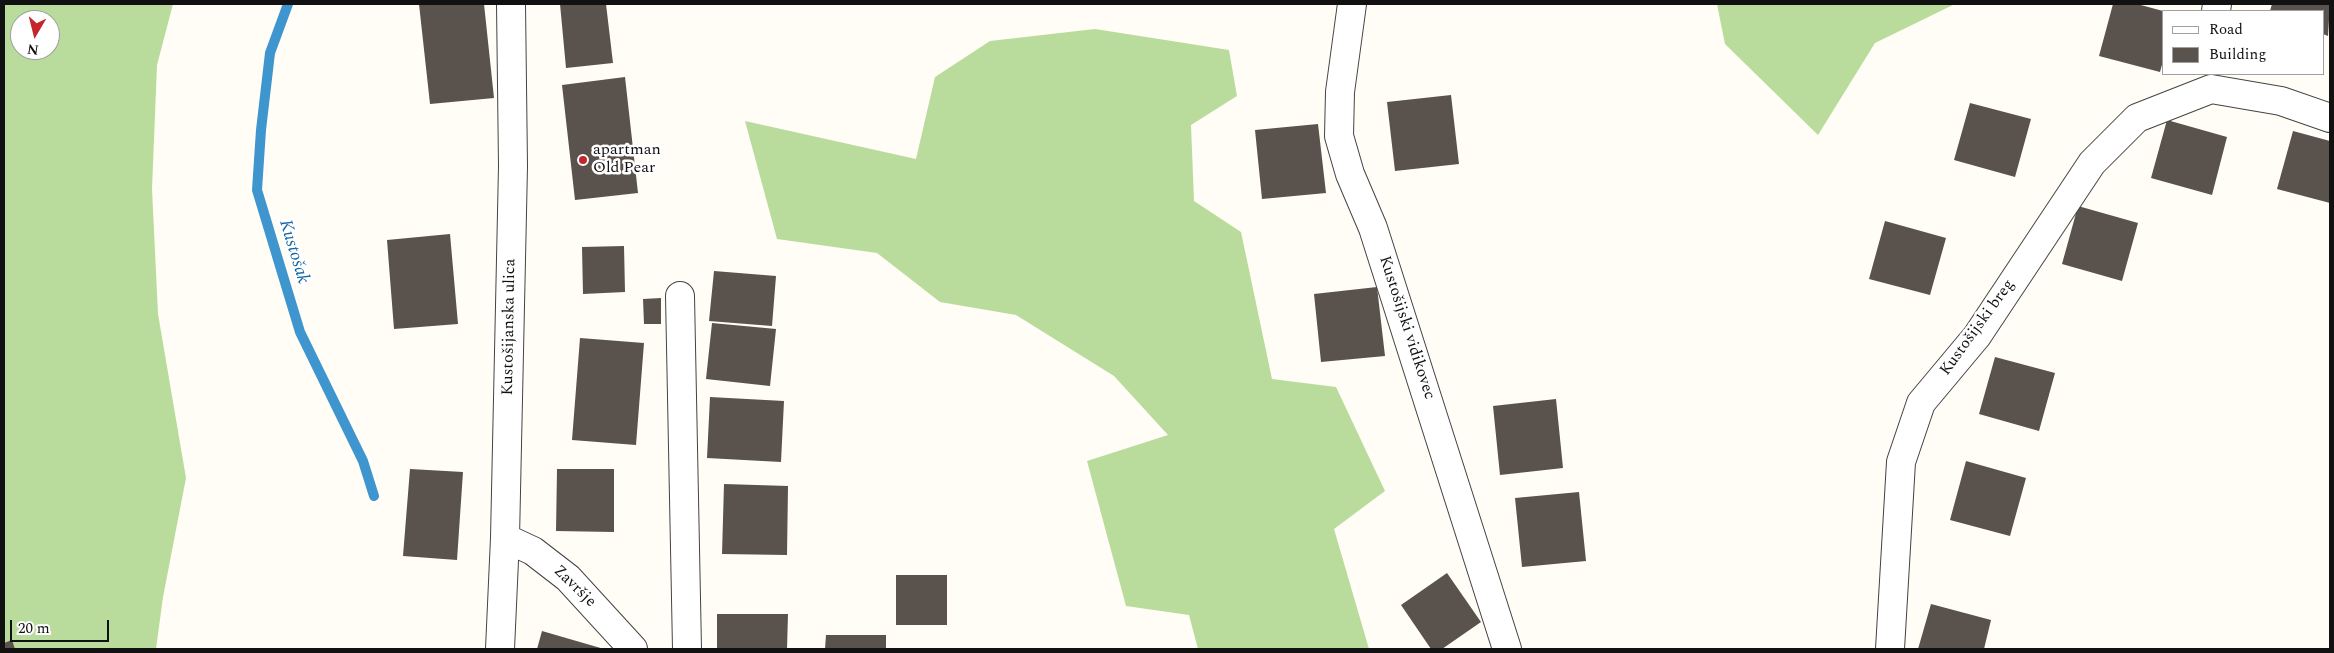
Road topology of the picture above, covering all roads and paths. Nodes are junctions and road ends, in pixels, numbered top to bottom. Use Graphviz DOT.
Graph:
graph roads {
  1 [pos="511,4"];
  2 [pos="1352,4"];
  3 [pos="2210,81"];
  4 [pos="2330,118"];
  5 [pos="680,296"];
  6 [pos="505,538"];
  7 [pos="500,649"];
  8 [pos="633,649"];
  9 [pos="687,649"];
  10 [pos="1507,649"];
  11 [pos="1890,649"];
  1 -- 6 [label="street, Kustošijanska ulica"];
  2 -- 10 [label="street, Kustošijski vidikovec"];
  3 -- 4 [label="street"];
  3 -- 11 [label="street, Kustošijski breg"];
  5 -- 9 [label="street"];
  6 -- 7 [label="street, Kustošijanska ulica"];
  6 -- 8 [label="street, Završje"];
}
